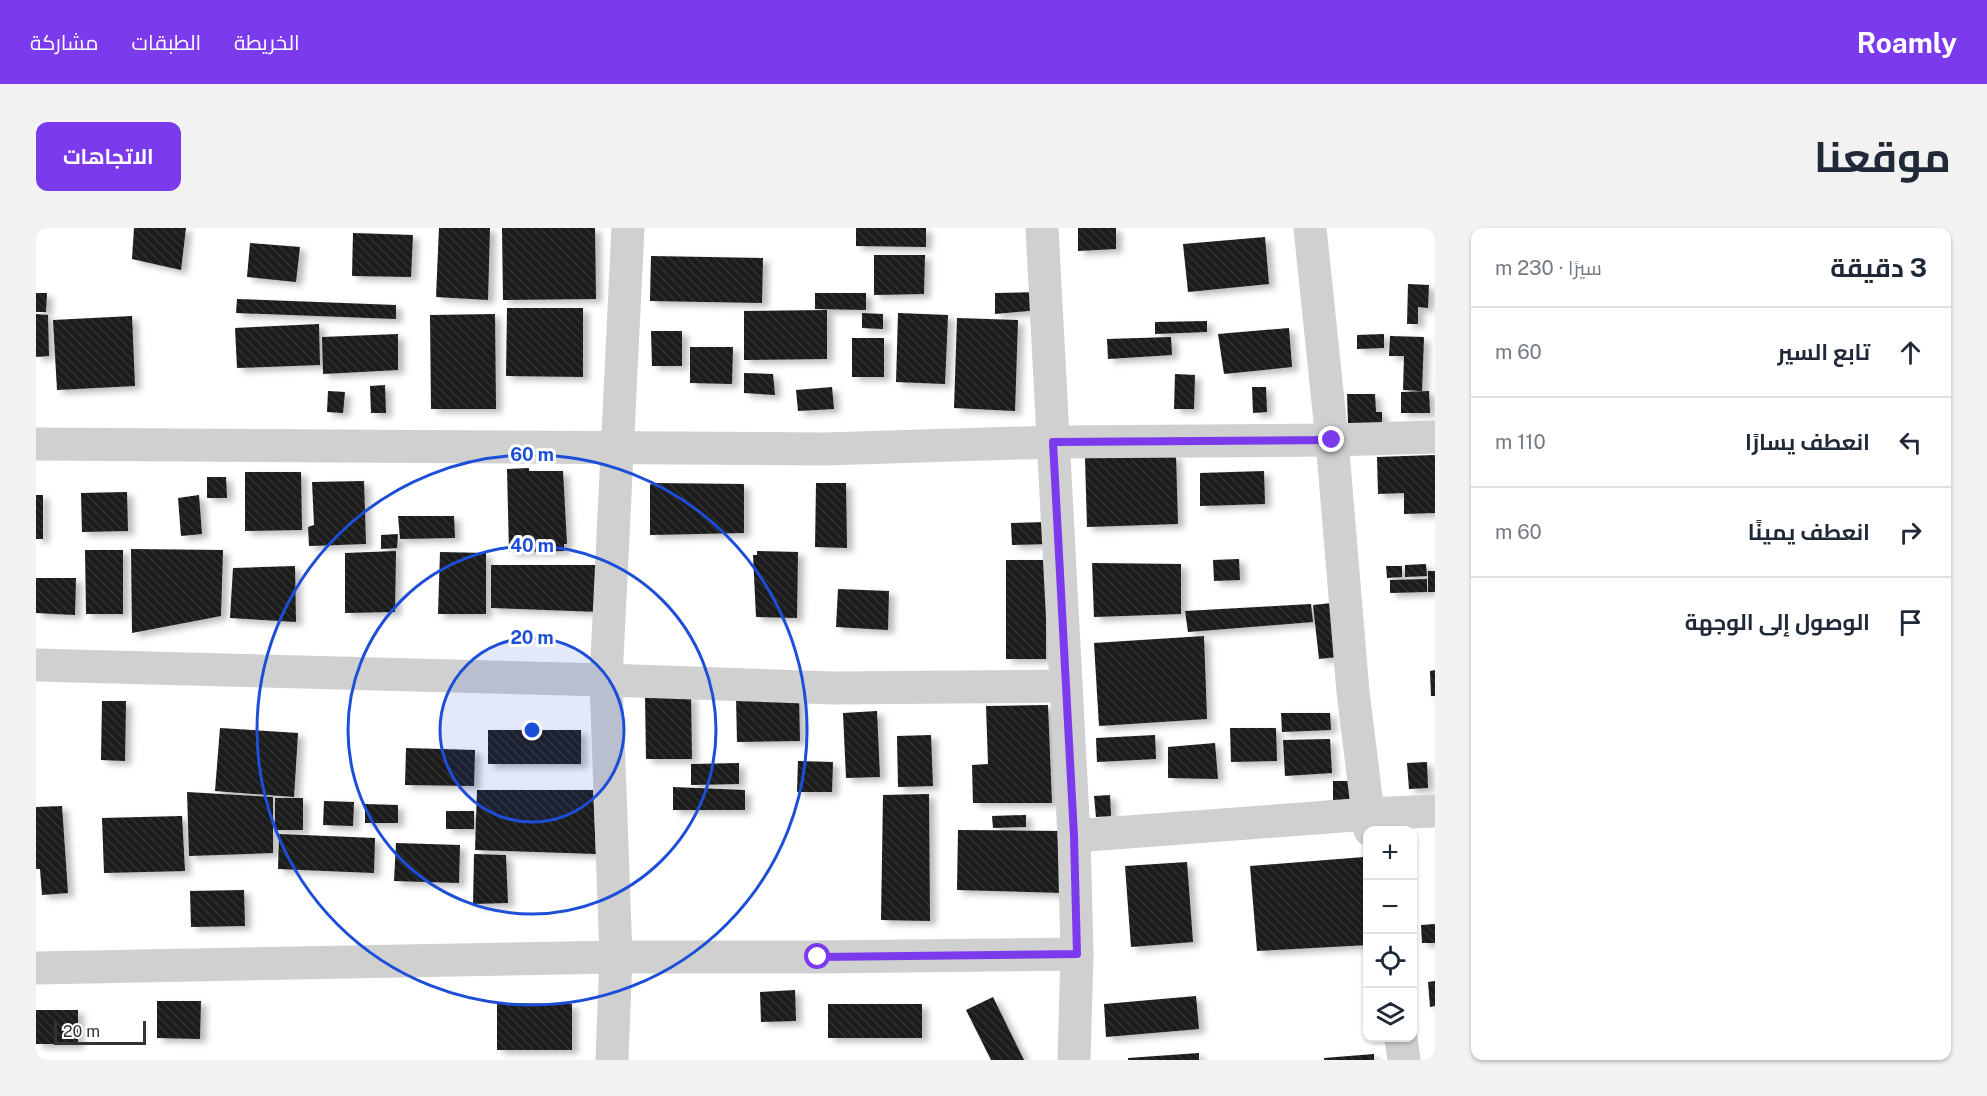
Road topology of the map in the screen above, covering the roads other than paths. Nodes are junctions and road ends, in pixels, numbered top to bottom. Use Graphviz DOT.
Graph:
graph roads {
  1 [pos="628,228"];
  2 [pos="1042,228"];
  3 [pos="1310,228"];
  4 [pos="1435,437"];
  5 [pos="1332,440"];
  6 [pos="1053,442"];
  7 [pos="36,444"];
  8 [pos="618,447"];
  9 [pos="36,665"];
  10 [pos="606,680"];
  11 [pos="1066,686"];
  12 [pos="1435,811"];
  13 [pos="1369,822"];
  14 [pos="1074,836"];
  15 [pos="1077,954"];
  16 [pos="616,957"];
  17 [pos="36,968"];
  18 [pos="1402,1042"];
  19 [pos="612,1060"];
  20 [pos="1074,1060"];
  21 [pos="1404,1060"];
  1 -- 8 [label="street"];
  2 -- 6 [label="street"];
  3 -- 5 [label="street"];
  4 -- 5 [label="street"];
  5 -- 6 [label="street"];
  5 -- 13 [label="street"];
  6 -- 8 [label="street"];
  6 -- 11 [label="street"];
  7 -- 8 [label="street"];
  8 -- 10 [label="street"];
  9 -- 10 [label="street"];
  10 -- 11 [label="street"];
  10 -- 16 [label="street"];
  11 -- 14 [label="street"];
  12 -- 13 [label="street"];
  13 -- 14 [label="street"];
  14 -- 15 [label="street"];
  15 -- 16 [label="street"];
  15 -- 20 [label="street"];
  16 -- 17 [label="street"];
  16 -- 19 [label="street"];
  18 -- 21 [label="street"];
}
